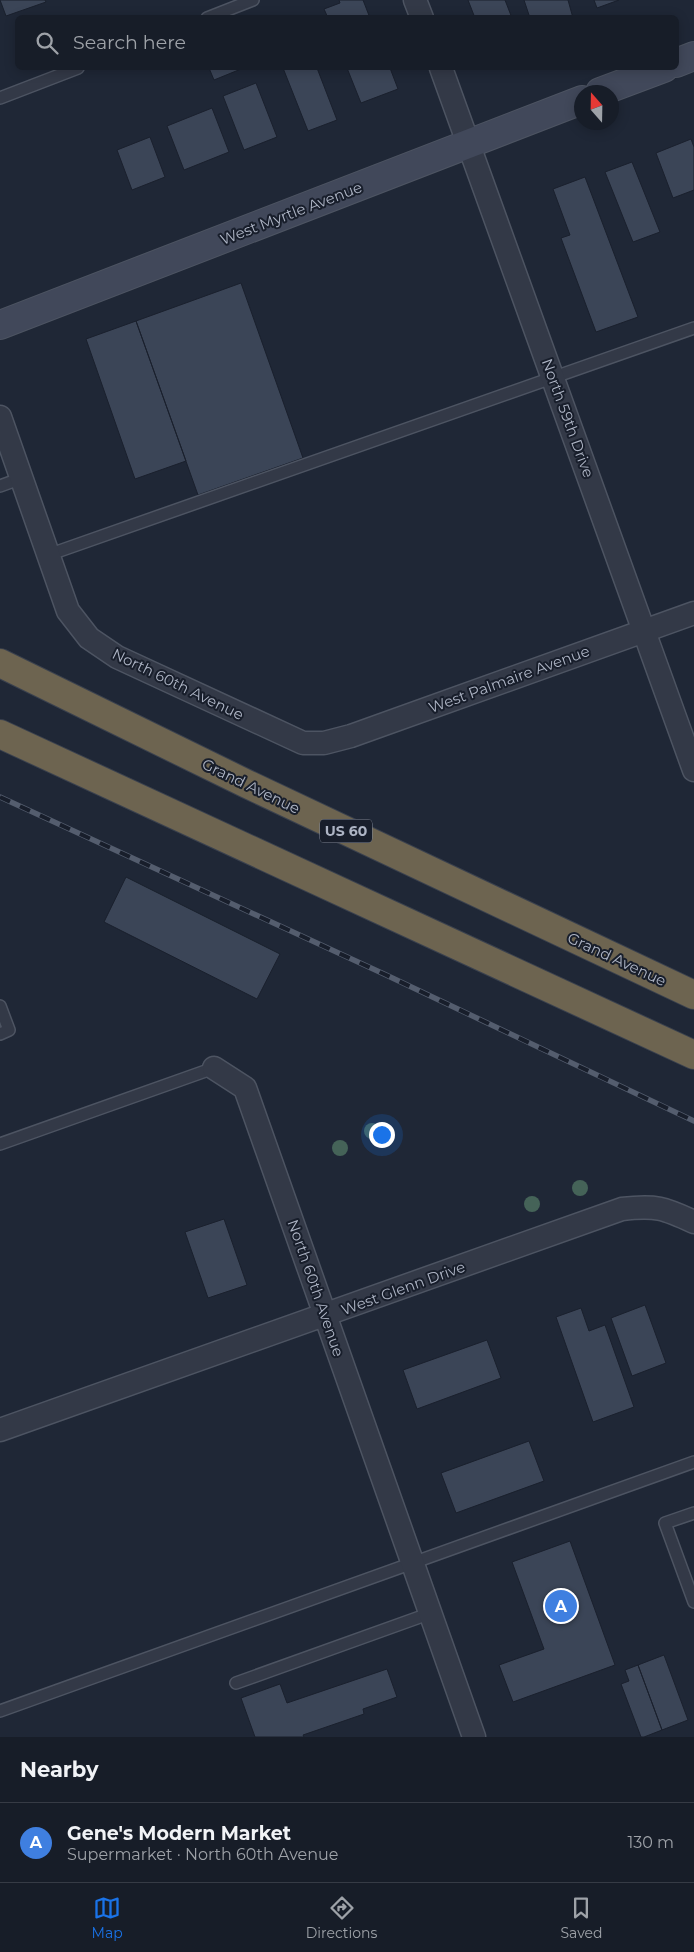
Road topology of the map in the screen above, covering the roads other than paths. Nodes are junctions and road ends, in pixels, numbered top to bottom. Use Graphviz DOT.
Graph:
graph roads {
  1 [pos="252,0"];
  2 [pos="415,0"];
  3 [pos="214,15"];
  4 [pos="421,15"];
  5 [pos="694,56"];
  6 [pos="679,62"];
  7 [pos="73,70"];
  8 [pos="442,70"];
  9 [pos="659,70"];
  10 [pos="619,85"];
  11 [pos="0,98"];
  12 [pos="574,103"];
  13 [pos="470,143"];
  14 [pos="0,325"];
  15 [pos="694,328"];
  16 [pos="554,379"];
  17 [pos="0,417"];
  18 [pos="22,478"];
  19 [pos="0,486"];
  20 [pos="48,555"];
  21 [pos="694,613"];
  22 [pos="644,631"];
  23 [pos="0,663"];
  24 [pos="0,734"];
  25 [pos="324,743"];
  26 [pos="694,770"];
  27 [pos="694,995"];
  28 [pos="0,1006"];
  29 [pos="0,1034"];
  30 [pos="694,1055"];
  31 [pos="214,1068"];
  32 [pos="0,1144"];
  33 [pos="694,1222"];
  34 [pos="325,1316"];
  35 [pos="0,1430"];
  36 [pos="694,1462"];
  37 [pos="694,1512"];
  38 [pos="413,1563"];
  39 [pos="694,1602"];
  40 [pos="431,1613"];
  41 [pos="236,1683"];
  42 [pos="0,1711"];
  43 [pos="474,1737"];
  1 -- 3 [label="lane"];
  2 -- 4 [label="street"];
  5 -- 6 [label="street"];
  7 -- 11 [label="lane"];
  8 -- 13 [label="street, North 59th Drive"];
  9 -- 10 [label="street"];
  12 -- 13 [label="street, West Myrtle Avenue"];
  13 -- 14 [label="street, West Myrtle Avenue"];
  13 -- 16 [label="street, North 59th Drive"];
  15 -- 16 [label="lane"];
  16 -- 20 [label="lane"];
  16 -- 22 [label="street, North 59th Drive"];
  17 -- 18 [label="street, North 60th Avenue"];
  18 -- 19 [label="lane"];
  18 -- 20 [label="street, North 60th Avenue"];
  20 -- 25 [label="street, North 60th Avenue"];
  21 -- 22 [label="street, West Palmaire Avenue"];
  22 -- 25 [label="street, West Palmaire Avenue"];
  22 -- 26 [label="street, North 59th Drive"];
  23 -- 27 [label="highway, Grand Avenue / US 60"];
  24 -- 30 [label="highway"];
  28 -- 29 [label="lane"];
  31 -- 32 [label="lane, North 60th Avenue"];
  31 -- 34 [label="street, North 60th Avenue"];
  33 -- 34 [label="street, West Glenn Drive"];
  34 -- 35 [label="street, West Glenn Drive"];
  34 -- 38 [label="street, North 60th Avenue"];
  36 -- 38 [label="lane"];
  37 -- 39 [label="lane"];
  38 -- 40 [label="street, North 60th Avenue"];
  38 -- 42 [label="lane"];
  40 -- 41 [label="lane"];
  40 -- 43 [label="street, North 60th Avenue"];
}
